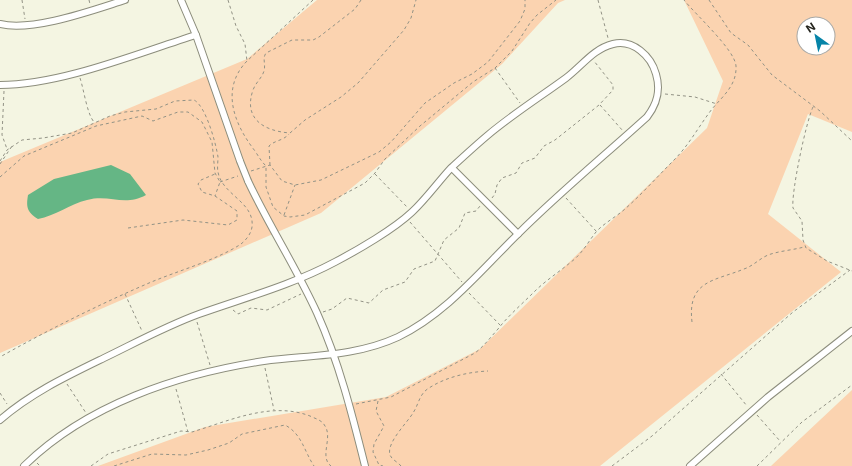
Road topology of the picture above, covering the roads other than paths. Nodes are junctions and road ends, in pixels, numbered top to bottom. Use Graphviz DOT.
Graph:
graph roads {
  1 [pos="125,0"];
  2 [pos="181,0"];
  3 [pos="0,24"];
  4 [pos="196,35"];
  5 [pos="2,85"];
  6 [pos="452,168"];
  7 [pos="518,234"];
  8 [pos="300,279"];
  9 [pos="852,331"];
  10 [pos="334,355"];
  11 [pos="0,420"];
  12 [pos="24,466"];
  13 [pos="365,466"];
  14 [pos="690,466"];
  1 -- 3 [label="street"];
  2 -- 4 [label="street"];
  4 -- 5 [label="street"];
  4 -- 8 [label="street, bridge"];
  6 -- 7 [label="street"];
  6 -- 7 [label="street"];
  6 -- 8 [label="street"];
  7 -- 10 [label="street"];
  8 -- 10 [label="street"];
  8 -- 11 [label="street"];
  9 -- 14 [label="street"];
  10 -- 12 [label="street"];
  10 -- 13 [label="street"];
}
